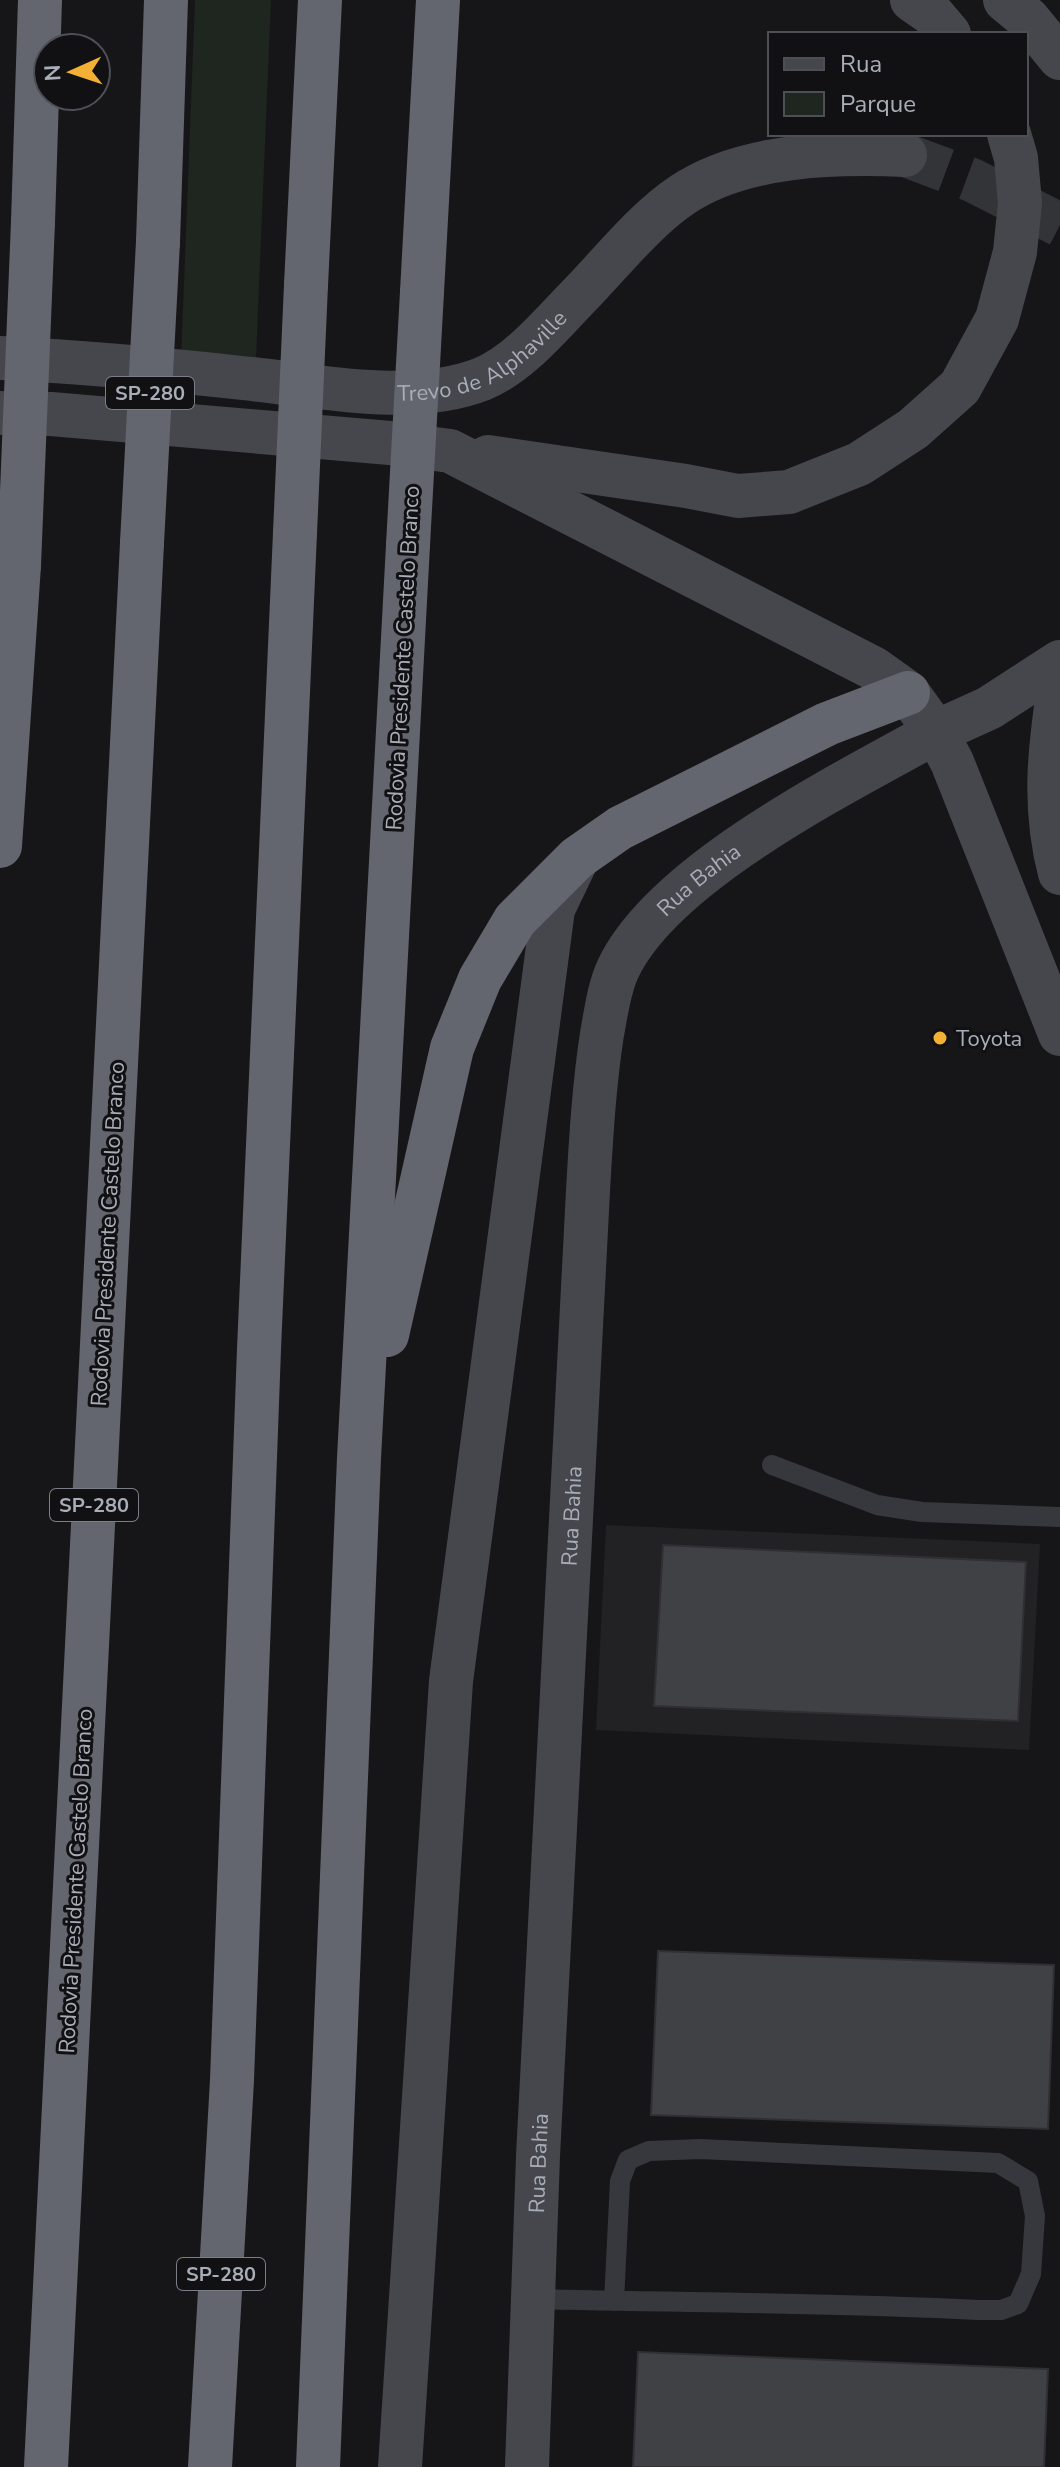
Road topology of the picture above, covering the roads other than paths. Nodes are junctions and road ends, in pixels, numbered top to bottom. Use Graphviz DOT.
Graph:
graph roads {
  1 [pos="40,0"];
  2 [pos="166,0"];
  3 [pos="320,0"];
  4 [pos="438,0"];
  5 [pos="912,0"];
  6 [pos="1005,0"];
  7 [pos="947,32"];
  8 [pos="1060,58"];
  9 [pos="1010,136"];
  10 [pos="905,155"];
  11 [pos="0,358"];
  12 [pos="0,413"];
  13 [pos="450,451"];
  14 [pos="7,630"];
  15 [pos="1060,662"];
  16 [pos="1060,678"];
  17 [pos="908,693"];
  18 [pos="936,732"];
  19 [pos="980,832"];
  20 [pos="0,846"];
  21 [pos="1057,850"];
  22 [pos="577,858"];
  23 [pos="1060,1034"];
  24 [pos="359,1458"];
  25 [pos="772,1465"];
  26 [pos="1060,1517"];
  27 [pos="532,2299"];
  28 [pos="614,2301"];
  29 [pos="46,2467"];
  30 [pos="210,2467"];
  31 [pos="318,2467"];
  32 [pos="400,2467"];
  33 [pos="527,2467"];
  1 -- 14 [label="highway, bridge"];
  2 -- 29 [label="highway, Rodovia Presidente Castelo Branco / SP-280, bridge"];
  3 -- 30 [label="highway, SP-280, bridge"];
  4 -- 24 [label="highway, Rodovia Presidente Castelo Branco, bridge"];
  5 -- 7 [label="main road"];
  6 -- 8 [label="main road"];
  9 -- 13 [label="main road"];
  10 -- 11 [label="main road, Trevo de Alphaville"];
  12 -- 13 [label="main road"];
  13 -- 17 [label="main road"];
  14 -- 20 [label="highway"];
  15 -- 18 [label="main road, Rua Bahia"];
  16 -- 21 [label="main road"];
  17 -- 18 [label="main road"];
  17 -- 22 [label="highway"];
  18 -- 19 [label="main road"];
  18 -- 27 [label="main road, Rua Bahia"];
  19 -- 21 [label="main road"];
  19 -- 23 [label="main road"];
  22 -- 24 [label="highway"];
  22 -- 32 [label="main road"];
  24 -- 31 [label="highway, Rodovia Presidente Castelo Branco"];
  25 -- 26 [label="lane"];
  27 -- 28 [label="lane"];
  27 -- 33 [label="main road, Rua Bahia"];
  28 -- 28 [label="lane"];
}
